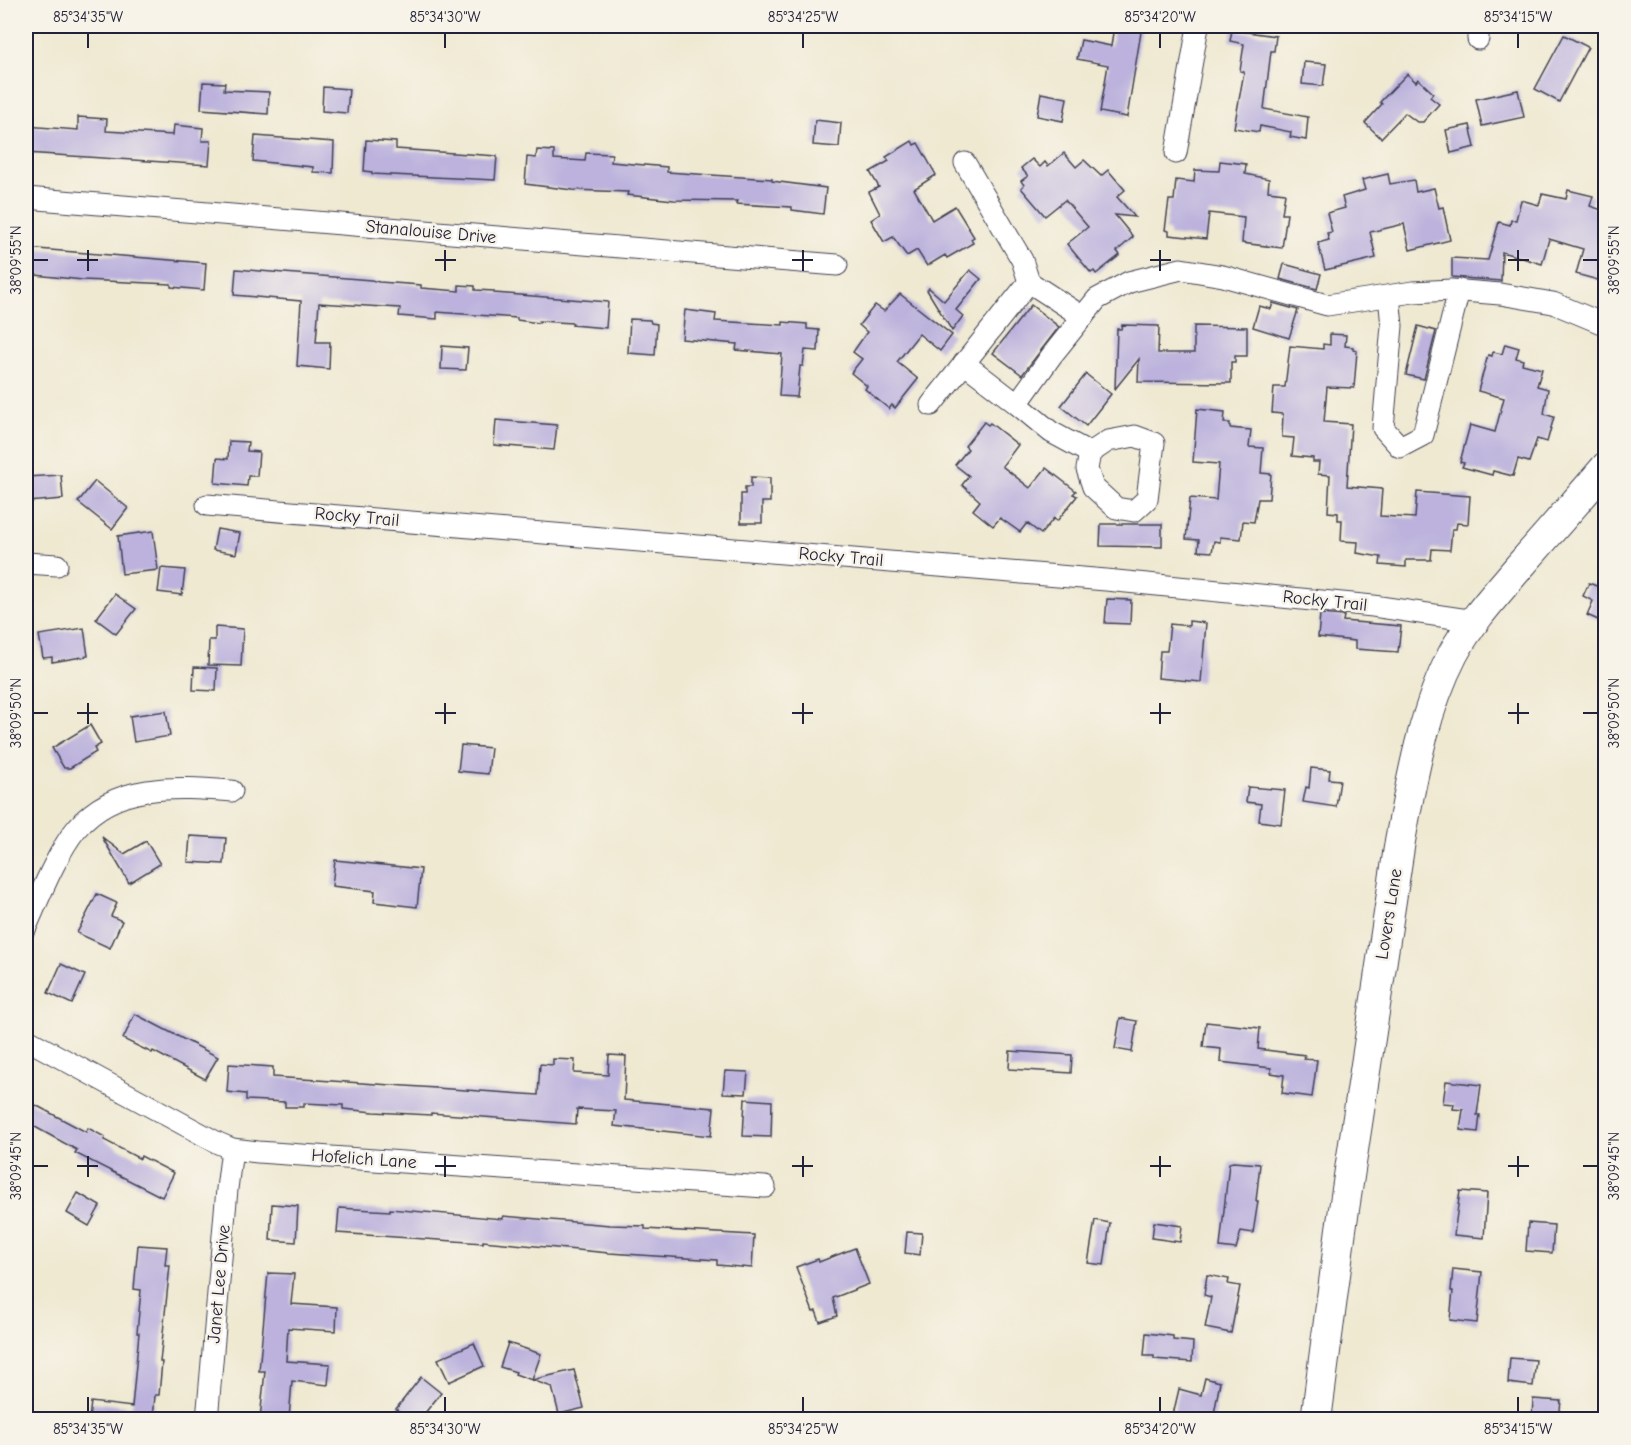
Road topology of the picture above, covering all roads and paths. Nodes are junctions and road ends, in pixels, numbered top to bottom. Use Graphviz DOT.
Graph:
graph roads {
  1 [pos="1198,26"];
  2 [pos="1176,153"];
  3 [pos="965,163"];
  4 [pos="26,198"];
  5 [pos="837,266"];
  6 [pos="1029,282"];
  7 [pos="1459,290"];
  8 [pos="1389,296"];
  9 [pos="1083,317"];
  10 [pos="1605,325"];
  11 [pos="964,363"];
  12 [pos="1017,404"];
  13 [pos="931,405"];
  14 [pos="1090,453"];
  15 [pos="1605,468"];
  16 [pos="207,505"];
  17 [pos="26,563"];
  18 [pos="57,565"];
  19 [pos="1475,621"];
  20 [pos="232,791"];
  21 [pos="26,927"];
  22 [pos="26,1039"];
  23 [pos="232,1149"];
  24 [pos="765,1187"];
  25 [pos="207,1419"];
  26 [pos="1316,1419"];
  1 -- 2 [label="street"];
  3 -- 6 [label="street"];
  4 -- 5 [label="street, Stanalouise Drive"];
  6 -- 9 [label="street"];
  6 -- 11 [label="street"];
  7 -- 8 [label="street"];
  7 -- 8 [label="street"];
  7 -- 10 [label="street"];
  8 -- 9 [label="street"];
  9 -- 12 [label="street"];
  11 -- 12 [label="street"];
  11 -- 13 [label="street"];
  12 -- 14 [label="street"];
  15 -- 19 [label="main road, Lovers Lane"];
  16 -- 19 [label="street, Rocky Trail"];
  17 -- 18 [label="street"];
  19 -- 26 [label="main road, Lovers Lane"];
  20 -- 21 [label="street"];
  22 -- 23 [label="street, Hofelich Lane"];
  23 -- 24 [label="street, Hofelich Lane"];
  23 -- 25 [label="street, Janet Lee Drive"];
}
